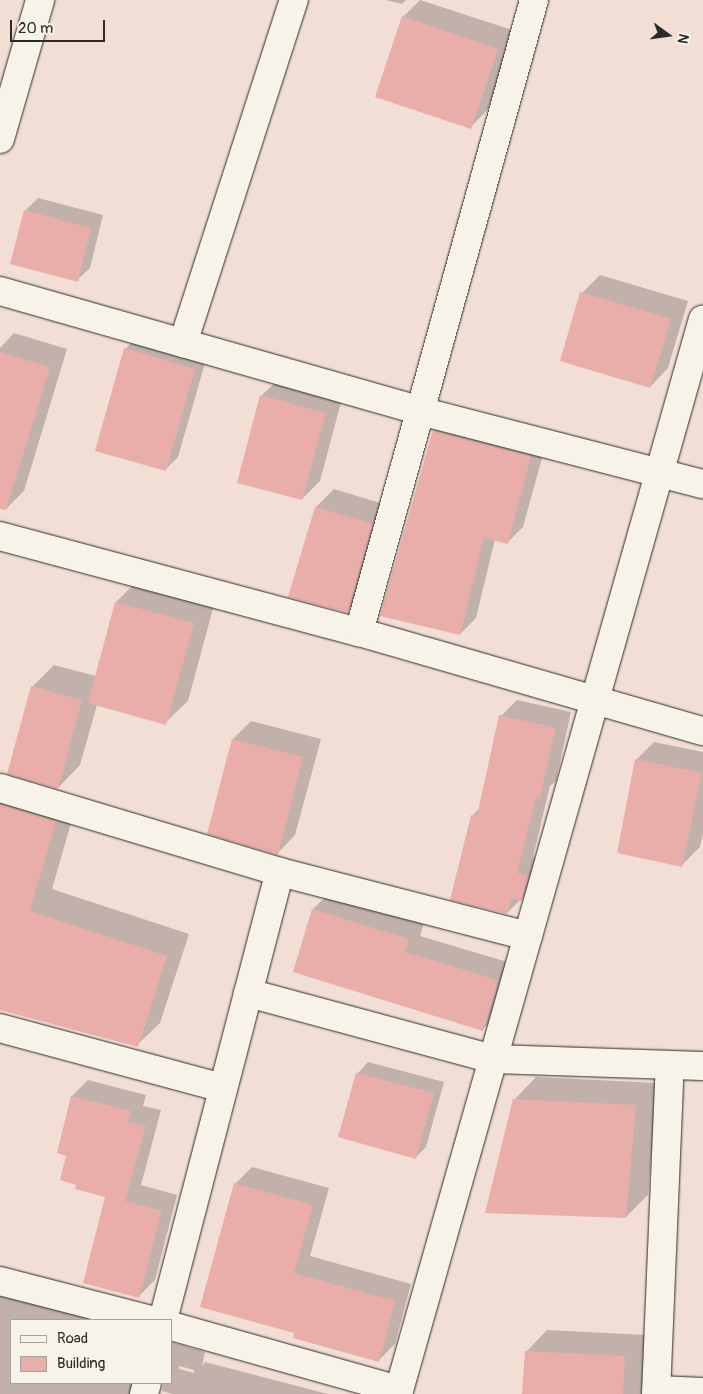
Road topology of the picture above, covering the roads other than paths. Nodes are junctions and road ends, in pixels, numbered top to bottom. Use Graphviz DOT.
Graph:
graph roads {
  1 [pos="40,0"];
  2 [pos="294,0"];
  3 [pos="534,0"];
  4 [pos="0,139"];
  5 [pos="0,291"];
  6 [pos="703,320"];
  7 [pos="183,344"];
  8 [pos="420,411"];
  9 [pos="660,471"];
  10 [pos="703,484"];
  11 [pos="0,536"];
  12 [pos="360,632"];
  13 [pos="595,700"];
  14 [pos="703,731"];
  15 [pos="0,788"];
  16 [pos="280,872"];
  17 [pos="528,936"];
  18 [pos="248,993"];
  19 [pos="0,1028"];
  20 [pos="493,1059"];
  21 [pos="670,1065"];
  22 [pos="703,1066"];
  23 [pos="222,1088"];
  24 [pos="0,1281"];
  25 [pos="147,1319"];
  26 [pos="163,1319"];
  27 [pos="172,1326"];
  28 [pos="399,1392"];
  29 [pos="656,1392"];
  30 [pos="703,1392"];
  1 -- 4 [label="street"];
  2 -- 7 [label="street"];
  3 -- 8 [label="street"];
  5 -- 7 [label="street"];
  6 -- 9 [label="street"];
  7 -- 8 [label="street"];
  8 -- 9 [label="street"];
  8 -- 12 [label="street"];
  9 -- 10 [label="street"];
  9 -- 13 [label="street"];
  11 -- 12 [label="street"];
  12 -- 13 [label="street"];
  13 -- 14 [label="street"];
  13 -- 17 [label="street"];
  15 -- 16 [label="street"];
  16 -- 17 [label="street"];
  16 -- 18 [label="street"];
  17 -- 20 [label="street"];
  18 -- 20 [label="street"];
  18 -- 23 [label="street"];
  19 -- 23 [label="street"];
  20 -- 21 [label="street"];
  20 -- 28 [label="street"];
  21 -- 22 [label="street"];
  21 -- 29 [label="street"];
  23 -- 26 [label="street"];
  24 -- 25 [label="street"];
  27 -- 28 [label="street"];
  29 -- 30 [label="street"];
}
